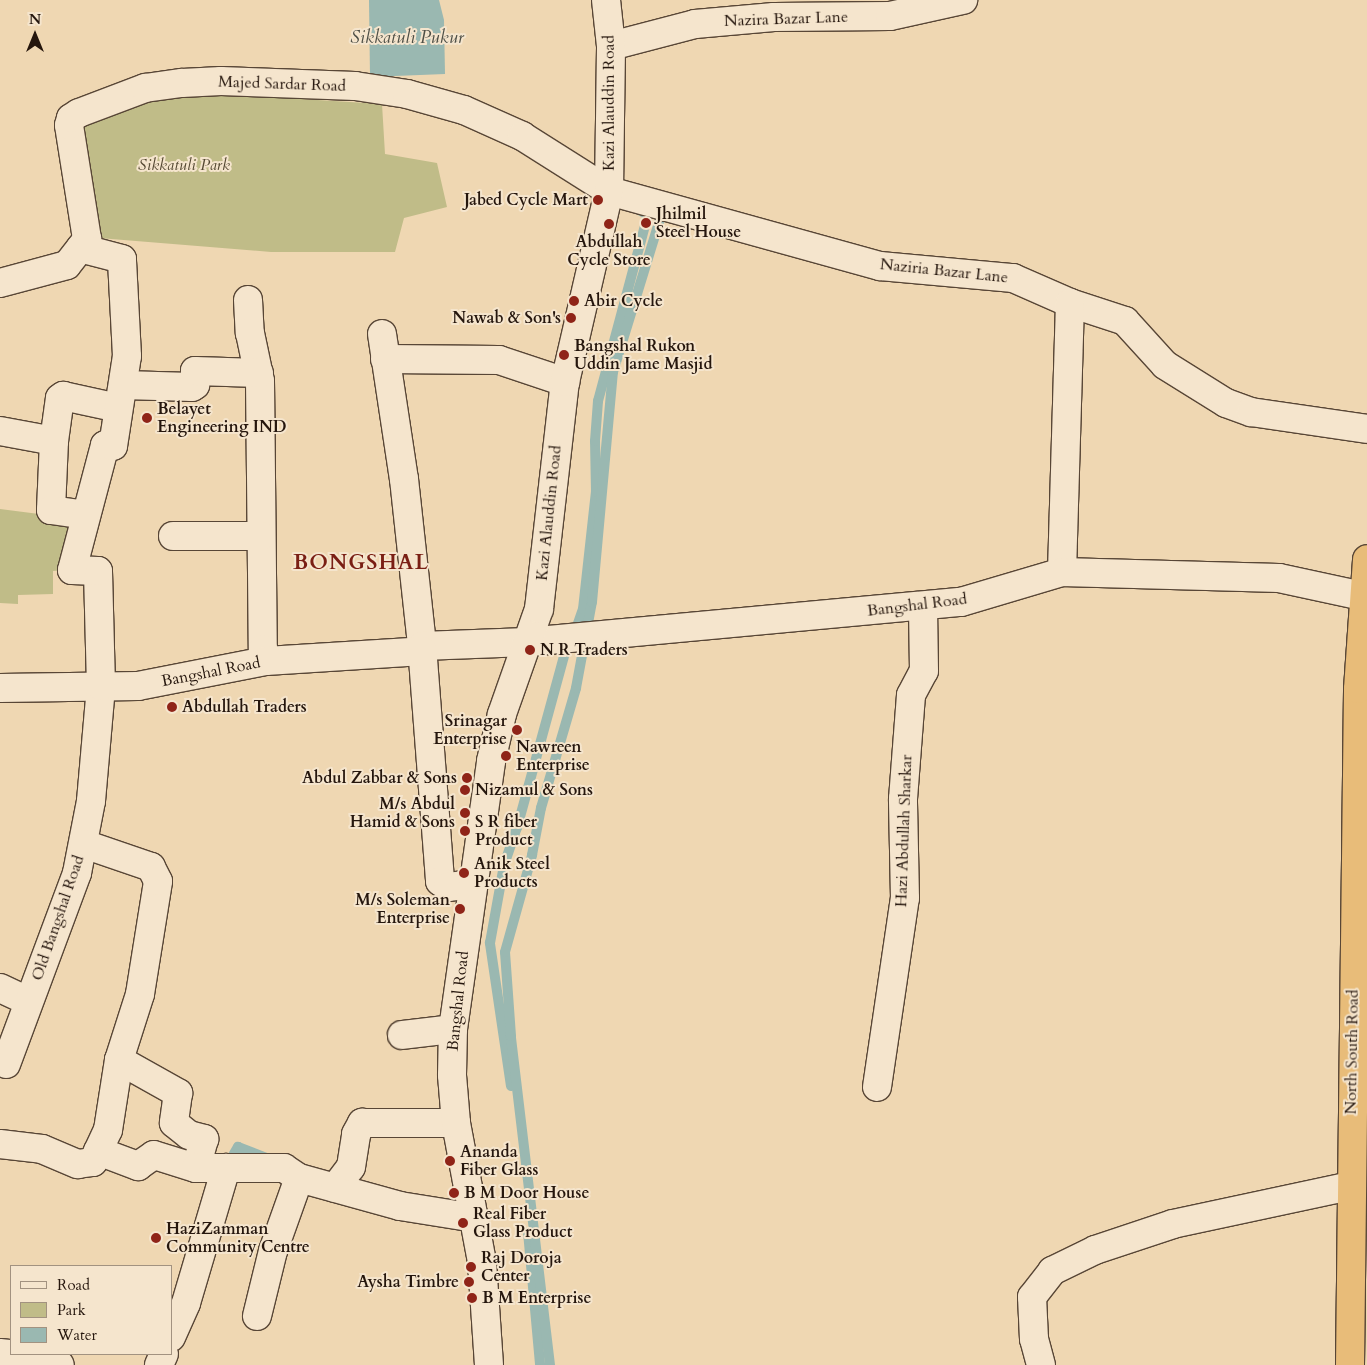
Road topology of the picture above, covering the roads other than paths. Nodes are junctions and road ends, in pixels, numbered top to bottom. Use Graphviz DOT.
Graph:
graph roads {
  1 [pos="606,0"];
  2 [pos="963,0"];
  3 [pos="611,46"];
  4 [pos="609,191"];
  5 [pos="80,248"];
  6 [pos="0,283"];
  7 [pos="248,300"];
  8 [pos="1070,303"];
  9 [pos="259,373"];
  10 [pos="565,382"];
  11 [pos="120,397"];
  12 [pos="1367,429"];
  13 [pos="0,432"];
  14 [pos="54,441"];
  15 [pos="86,515"];
  16 [pos="173,536"];
  17 [pos="261,536"];
  18 [pos="1367,559"];
  19 [pos="1062,572"];
  20 [pos="1365,596"];
  21 [pos="923,606"];
  22 [pos="527,642"];
  23 [pos="422,648"];
  24 [pos="266,661"];
  25 [pos="101,686"];
  26 [pos="0,688"];
  27 [pos="84,844"];
  28 [pos="474,884"];
  29 [pos="0,988"];
  30 [pos="28,1001"];
  31 [pos="453,1029"];
  32 [pos="402,1035"];
  33 [pos="119,1060"];
  34 [pos="6,1064"];
  35 [pos="877,1087"];
  36 [pos="456,1123"];
  37 [pos="0,1144"];
  38 [pos="98,1151"];
  39 [pos="196,1168"];
  40 [pos="226,1168"];
  41 [pos="299,1178"];
  42 [pos="1350,1186"];
  43 [pos="335,1188"];
  44 [pos="475,1218"];
  45 [pos="256,1316"];
  46 [pos="172,1335"];
  47 [pos="18,1355"];
  48 [pos="60,1365"];
  49 [pos="489,1365"];
  50 [pos="1041,1365"];
  51 [pos="1350,1365"];
  1 -- 3 [label="street, Kazi Alauddin Road"];
  2 -- 3 [label="street, Nazira Bazar Lane"];
  3 -- 4 [label="street, Kazi Alauddin Road"];
  4 -- 5 [label="street, Majed Sardar Road"];
  4 -- 8 [label="street, Naziria Bazar Lane"];
  4 -- 10 [label="street, Kazi Alauddin Road"];
  5 -- 6 [label="street"];
  5 -- 11 [label="street"];
  7 -- 9 [label="street"];
  8 -- 12 [label="street, Naziria Bazar Lane"];
  8 -- 19 [label="street"];
  9 -- 11 [label="street"];
  9 -- 17 [label="street"];
  10 -- 22 [label="street, Kazi Alauddin Road"];
  10 -- 23 [label="street"];
  11 -- 14 [label="street"];
  11 -- 15 [label="street"];
  13 -- 14 [label="street"];
  14 -- 15 [label="street"];
  15 -- 25 [label="street, Old Bangshal Road"];
  16 -- 17 [label="street"];
  17 -- 24 [label="street"];
  18 -- 20 [label="highway, North South Road"];
  19 -- 20 [label="street, Bangshal Road"];
  19 -- 21 [label="street, Bangshal Road"];
  20 -- 42 [label="highway, North South Road"];
  21 -- 22 [label="street, Bangshal Road"];
  21 -- 35 [label="street, Hazi Abdullah Sharkar"];
  22 -- 23 [label="street, Bangshal Road"];
  22 -- 28 [label="street, Bangshal Road"];
  23 -- 24 [label="street, Bangshal Road"];
  23 -- 28 [label="street"];
  24 -- 25 [label="street, Bangshal Road"];
  25 -- 26 [label="street, Bangshal Road"];
  25 -- 27 [label="street, Old Bangshal Road"];
  27 -- 30 [label="street, Old Bangshal Road"];
  27 -- 33 [label="street"];
  28 -- 31 [label="street, Bangshal Road"];
  29 -- 30 [label="street, Old Bangshal Road"];
  30 -- 34 [label="street, Old Bangshal Road"];
  31 -- 32 [label="street"];
  31 -- 36 [label="street, Bangshal Road"];
  33 -- 38 [label="street"];
  33 -- 39 [label="street"];
  36 -- 43 [label="street"];
  36 -- 44 [label="street, Bangshal Road"];
  37 -- 38 [label="street"];
  38 -- 39 [label="street"];
  39 -- 40 [label="street"];
  40 -- 41 [label="street"];
  40 -- 46 [label="street"];
  41 -- 43 [label="street"];
  41 -- 45 [label="street"];
  42 -- 50 [label="street"];
  42 -- 51 [label="highway, North South Road"];
  43 -- 44 [label="street"];
  44 -- 49 [label="street, Bangshal Road"];
  47 -- 48 [label="street"];
}
